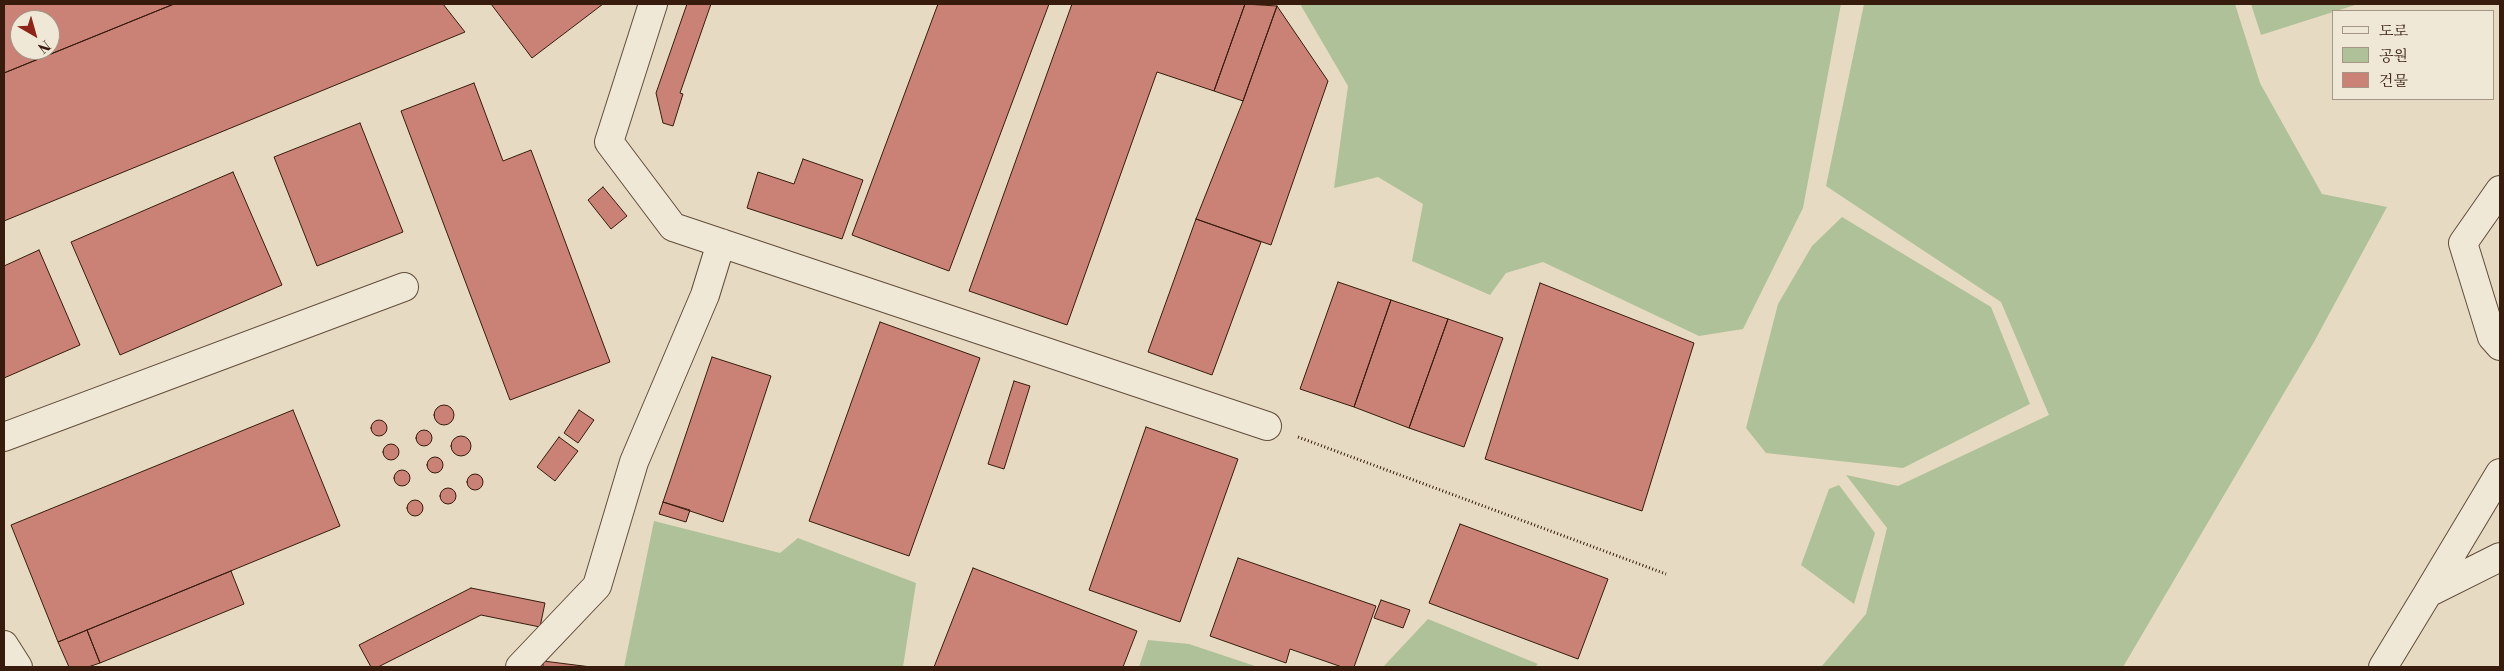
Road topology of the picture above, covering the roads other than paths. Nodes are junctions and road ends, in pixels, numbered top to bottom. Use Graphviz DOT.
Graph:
graph roads {
  1 [pos="653,4"];
  2 [pos="2500,190"];
  3 [pos="722,244"];
  4 [pos="404,287"];
  5 [pos="2500,346"];
  6 [pos="1267,426"];
  7 [pos="4,437"];
  8 [pos="2500,473"];
  9 [pos="2500,557"];
  10 [pos="2428,593"];
  11 [pos="4,645"];
  12 [pos="18,667"];
  13 [pos="520,667"];
  14 [pos="2382,667"];
  1 -- 3 [label="street"];
  2 -- 5 [label="street"];
  3 -- 6 [label="street"];
  3 -- 13 [label="street"];
  4 -- 7 [label="street"];
  8 -- 10 [label="street"];
  9 -- 10 [label="street"];
  10 -- 14 [label="street"];
  11 -- 12 [label="street"];
}
